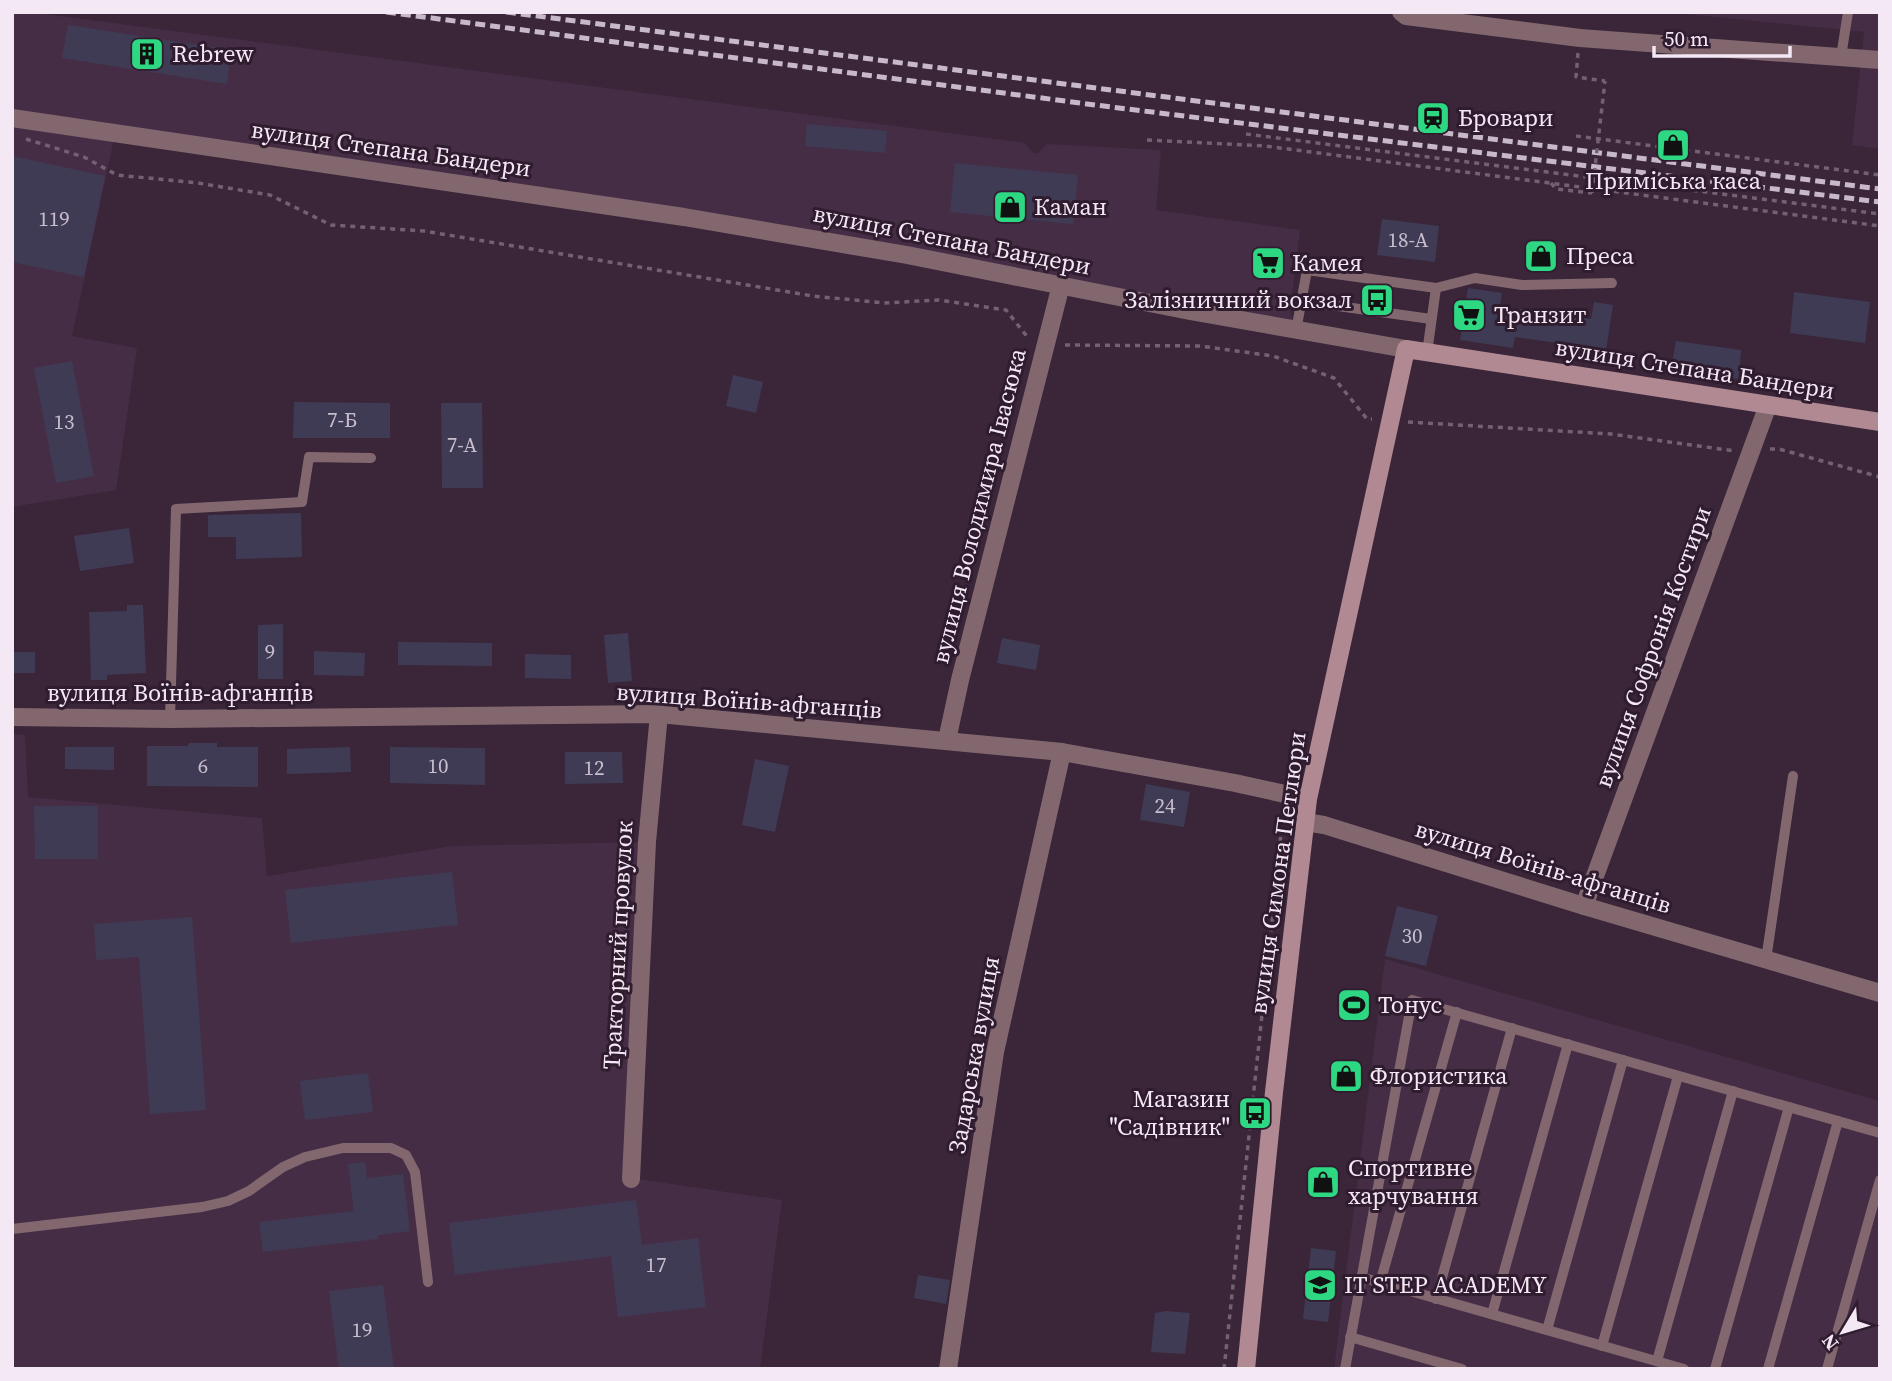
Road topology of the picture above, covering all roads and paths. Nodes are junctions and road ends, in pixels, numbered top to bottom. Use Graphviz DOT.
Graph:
graph roads {
  1 [pos="1401,12"];
  2 [pos="1849,12"];
  3 [pos="1841,57"];
  4 [pos="1880,60"];
  5 [pos="1576,77"];
  6 [pos="12,118"];
  7 [pos="1245,134"];
  8 [pos="1576,136"];
  9 [pos="26,139"];
  10 [pos="1598,139"];
  11 [pos="1147,140"];
  12 [pos="1658,147"];
  13 [pos="1880,175"];
  14 [pos="1549,182"];
  15 [pos="1880,214"];
  16 [pos="1880,226"];
  17 [pos="1612,283"];
  18 [pos="1060,285"];
  19 [pos="1436,288"];
  20 [pos="1302,301"];
  21 [pos="1431,319"];
  22 [pos="1296,331"];
  23 [pos="1034,345"];
  24 [pos="1058,345"];
  25 [pos="1406,349"];
  26 [pos="1427,353"];
  27 [pos="1768,405"];
  28 [pos="1380,420"];
  29 [pos="1408,422"];
  30 [pos="1880,422"];
  31 [pos="1766,450"];
  32 [pos="1740,451"];
  33 [pos="370,458"];
  34 [pos="1880,477"];
  35 [pos="659,714"];
  36 [pos="12,717"];
  37 [pos="170,719"];
  38 [pos="947,740"];
  39 [pos="1062,752"];
  40 [pos="1793,776"];
  41 [pos="1283,795"];
  42 [pos="1308,799"];
  43 [pos="1305,822"];
  44 [pos="1584,906"];
  45 [pos="1766,960"];
  46 [pos="1880,993"];
  47 [pos="1457,1013"];
  48 [pos="1512,1028"];
  49 [pos="1568,1044"];
  50 [pos="1623,1060"];
  51 [pos="1678,1076"];
  52 [pos="1733,1091"];
  53 [pos="1789,1107"];
  54 [pos="1838,1121"];
  55 [pos="1880,1133"];
  56 [pos="631,1179"];
  57 [pos="1880,1180"];
  58 [pos="12,1229"];
  59 [pos="1361,1277"];
  60 [pos="428,1282"];
  61 [pos="1380,1283"];
  62 [pos="1436,1299"];
  63 [pos="1492,1314"];
  64 [pos="1547,1330"];
  65 [pos="1350,1337"];
  66 [pos="1602,1346"];
  67 [pos="1657,1361"];
  68 [pos="948,1369"];
  69 [pos="1224,1369"];
  70 [pos="1246,1369"];
  71 [pos="1345,1369"];
  72 [pos="1462,1369"];
  73 [pos="1684,1369"];
  74 [pos="1715,1369"];
  75 [pos="1769,1369"];
  76 [pos="1827,1369"];
  1 -- 3 [label="street"];
  2 -- 3 [label="lane"];
  3 -- 4 [label="street"];
  5 -- 10 [label="path, bridge"];
  6 -- 18 [label="street, вулиця Степана Бандери"];
  7 -- 15 [label="path"];
  8 -- 12 [label="path"];
  9 -- 23 [label="path"];
  10 -- 12 [label="path"];
  10 -- 14 [label="path, bridge"];
  11 -- 14 [label="path"];
  12 -- 13 [label="path"];
  14 -- 16 [label="path"];
  17 -- 19 [label="lane"];
  18 -- 22 [label="street, вулиця Степана Бандери"];
  18 -- 38 [label="street, вулиця Володимира Івасюка"];
  19 -- 20 [label="lane"];
  19 -- 21 [label="lane"];
  20 -- 21 [label="lane"];
  20 -- 22 [label="lane"];
  21 -- 26 [label="lane"];
  22 -- 25 [label="street, вулиця Степана Бандери"];
  24 -- 28 [label="path"];
  25 -- 26 [label="street, вулиця Степана Бандери"];
  25 -- 42 [label="street, вулиця Симона Петлюри"];
  26 -- 27 [label="street, вулиця Степана Бандери"];
  27 -- 30 [label="street, вулиця Степана Бандери"];
  27 -- 44 [label="street, вулиця Софронія Костири"];
  29 -- 32 [label="path"];
  31 -- 34 [label="path"];
  33 -- 37 [label="lane"];
  35 -- 37 [label="street, вулиця Воїнів-афганців"];
  35 -- 38 [label="street, вулиця Воїнів-афганців"];
  35 -- 56 [label="street, Тракторний провулок"];
  36 -- 37 [label="street, вулиця Воїнів-афганців"];
  38 -- 39 [label="street, вулиця Воїнів-афганців"];
  39 -- 41 [label="street, вулиця Воїнів-афганців"];
  39 -- 68 [label="street, Задарська вулиця"];
  40 -- 45 [label="lane"];
  41 -- 42 [label="street, вулиця Воїнів-афганців"];
  41 -- 69 [label="path"];
  42 -- 43 [label="street, вулиця Симона Петлюри"];
  43 -- 44 [label="street, вулиця Воїнів-афганців"];
  43 -- 70 [label="street, вулиця Симона Петлюри"];
  44 -- 45 [label="street, вулиця Воїнів-афганців"];
  45 -- 46 [label="street, вулиця Воїнів-афганців"];
  47 -- 48 [label="lane"];
  47 -- 59 [label="lane"];
  47 -- 61 [label="lane"];
  48 -- 49 [label="lane"];
  48 -- 62 [label="lane"];
  49 -- 50 [label="lane"];
  49 -- 63 [label="lane"];
  50 -- 51 [label="lane"];
  50 -- 64 [label="lane"];
  51 -- 52 [label="lane"];
  51 -- 66 [label="lane"];
  52 -- 53 [label="lane"];
  52 -- 67 [label="lane"];
  53 -- 54 [label="lane"];
  53 -- 74 [label="lane"];
  54 -- 55 [label="lane"];
  54 -- 75 [label="lane"];
  57 -- 76 [label="lane"];
  58 -- 60 [label="lane"];
  59 -- 61 [label="lane"];
  59 -- 65 [label="lane"];
  61 -- 62 [label="lane"];
  62 -- 63 [label="lane"];
  63 -- 64 [label="lane"];
  64 -- 66 [label="lane"];
  65 -- 71 [label="lane"];
  65 -- 72 [label="lane"];
  66 -- 67 [label="lane"];
  67 -- 73 [label="lane"];
}
